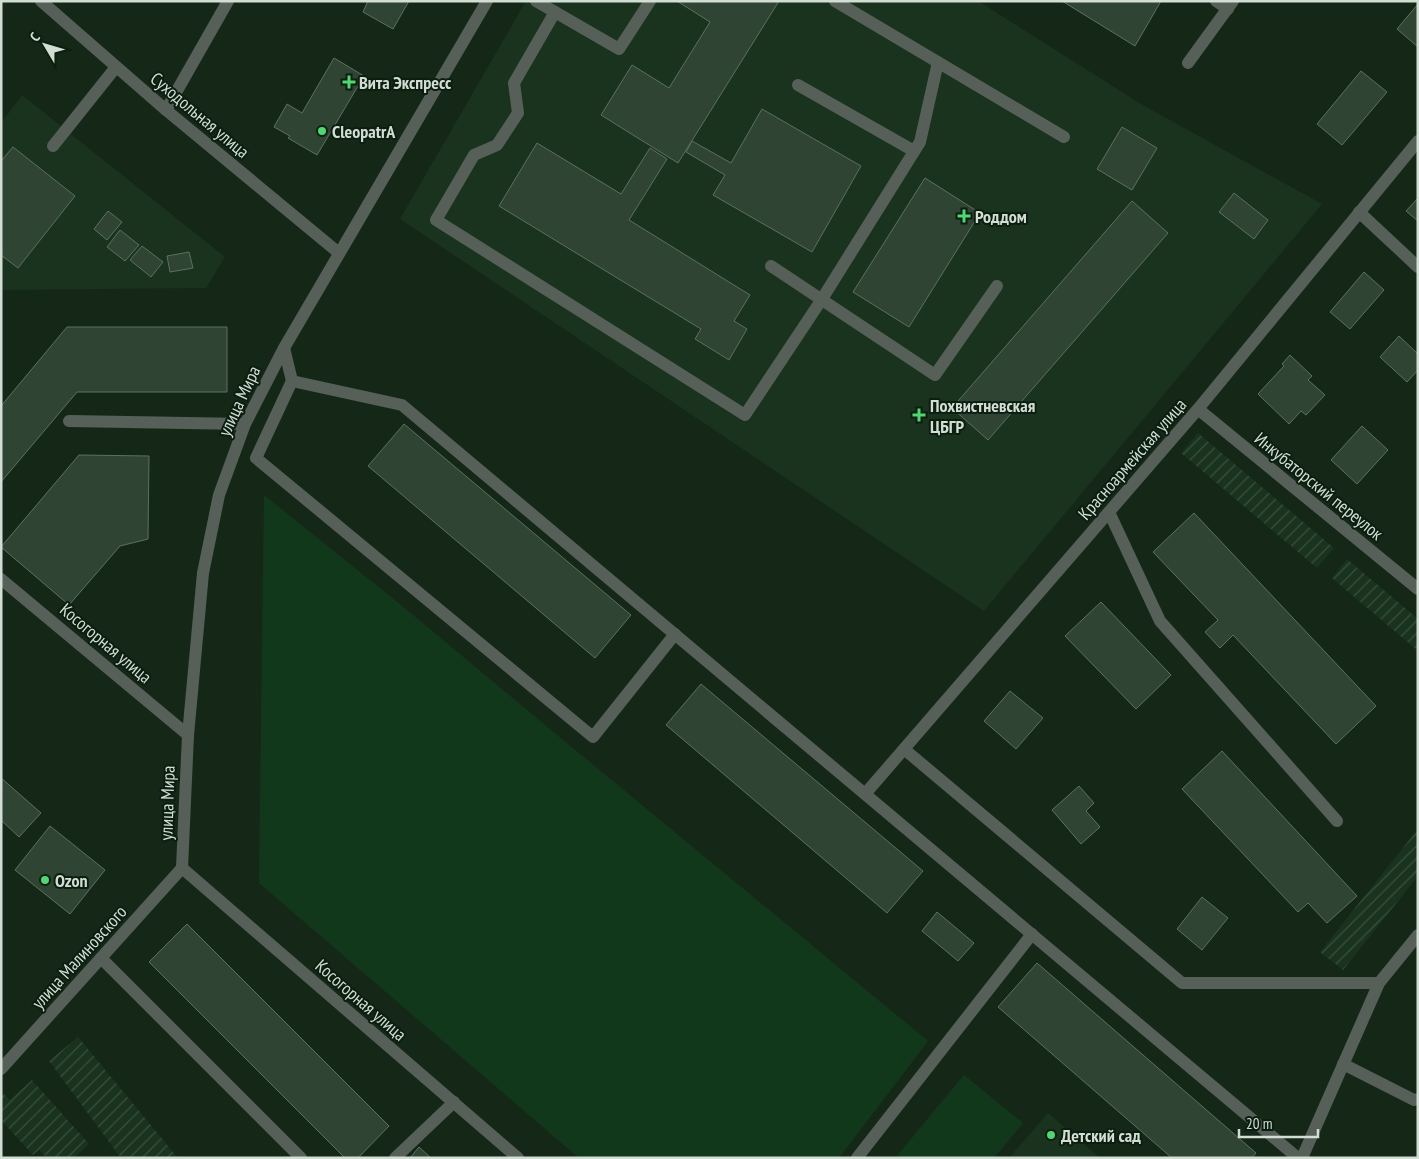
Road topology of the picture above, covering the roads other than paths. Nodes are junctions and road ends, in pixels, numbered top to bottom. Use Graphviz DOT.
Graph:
graph roads {
  1 [pos="41,1"];
  2 [pos="228,1"];
  3 [pos="487,1"];
  4 [pos="536,1"];
  5 [pos="650,1"];
  6 [pos="835,1"];
  7 [pos="1216,1"];
  8 [pos="1230,5"];
  9 [pos="555,12"];
  10 [pos="938,62"];
  11 [pos="1188,63"];
  12 [pos="116,67"];
  13 [pos="798,85"];
  14 [pos="166,110"];
  15 [pos="1064,137"];
  16 [pos="1418,141"];
  17 [pos="53,146"];
  18 [pos="914,151"];
  19 [pos="1360,212"];
  20 [pos="339,254"];
  21 [pos="771,266"];
  22 [pos="1418,267"];
  23 [pos="997,286"];
  24 [pos="822,299"];
  25 [pos="284,348"];
  26 [pos="292,381"];
  27 [pos="1198,410"];
  28 [pos="69,421"];
  29 [pos="245,424"];
  30 [pos="1109,512"];
  31 [pos="1,579"];
  32 [pos="1418,589"];
  33 [pos="675,634"];
  34 [pos="188,735"];
  35 [pos="904,749"];
  36 [pos="865,794"];
  37 [pos="1337,821"];
  38 [pos="182,868"];
  39 [pos="1032,934"];
  40 [pos="1418,935"];
  41 [pos="101,958"];
  42 [pos="1379,983"];
  43 [pos="1343,1064"];
  44 [pos="1,1069"];
  45 [pos="1418,1099"];
  46 [pos="454,1102"];
  47 [pos="301,1158"];
  48 [pos="395,1158"];
  49 [pos="518,1158"];
  50 [pos="857,1158"];
  51 [pos="1300,1158"];
  1 -- 12 [label="street, Суходольная улица"];
  2 -- 14 [label="street"];
  3 -- 20 [label="street, улица Мира"];
  4 -- 9 [label="street"];
  5 -- 9 [label="street"];
  6 -- 10 [label="street"];
  7 -- 8 [label="street"];
  8 -- 11 [label="street"];
  9 -- 24 [label="street"];
  10 -- 15 [label="street"];
  10 -- 18 [label="street"];
  12 -- 14 [label="street, Суходольная улица"];
  12 -- 17 [label="street"];
  13 -- 18 [label="street"];
  14 -- 20 [label="street, Суходольная улица"];
  16 -- 19 [label="street, Красноармейская улица"];
  18 -- 24 [label="street"];
  19 -- 22 [label="street"];
  19 -- 27 [label="street, Красноармейская улица"];
  20 -- 25 [label="street, улица Мира"];
  21 -- 24 [label="street"];
  23 -- 24 [label="street"];
  25 -- 26 [label="street"];
  25 -- 29 [label="street, улица Мира"];
  26 -- 33 [label="street"];
  26 -- 33 [label="street"];
  27 -- 30 [label="street, Красноармейская улица"];
  27 -- 32 [label="street, Инкубаторский переулок"];
  28 -- 29 [label="street"];
  29 -- 34 [label="street, улица Мира"];
  30 -- 35 [label="street, Красноармейская улица"];
  30 -- 37 [label="street"];
  31 -- 34 [label="street, Косогорная улица"];
  33 -- 36 [label="street"];
  34 -- 38 [label="street, улица Мира"];
  35 -- 36 [label="street, Красноармейская улица"];
  35 -- 42 [label="street"];
  36 -- 39 [label="street"];
  38 -- 41 [label="street, улица Малиновского"];
  38 -- 46 [label="street, Косогорная улица"];
  39 -- 50 [label="street"];
  39 -- 51 [label="street"];
  40 -- 42 [label="street"];
  41 -- 44 [label="street, улица Малиновского"];
  41 -- 47 [label="street"];
  42 -- 43 [label="street"];
  43 -- 45 [label="street"];
  43 -- 51 [label="street"];
  46 -- 48 [label="street"];
  46 -- 49 [label="street, Косогорная улица"];
}
